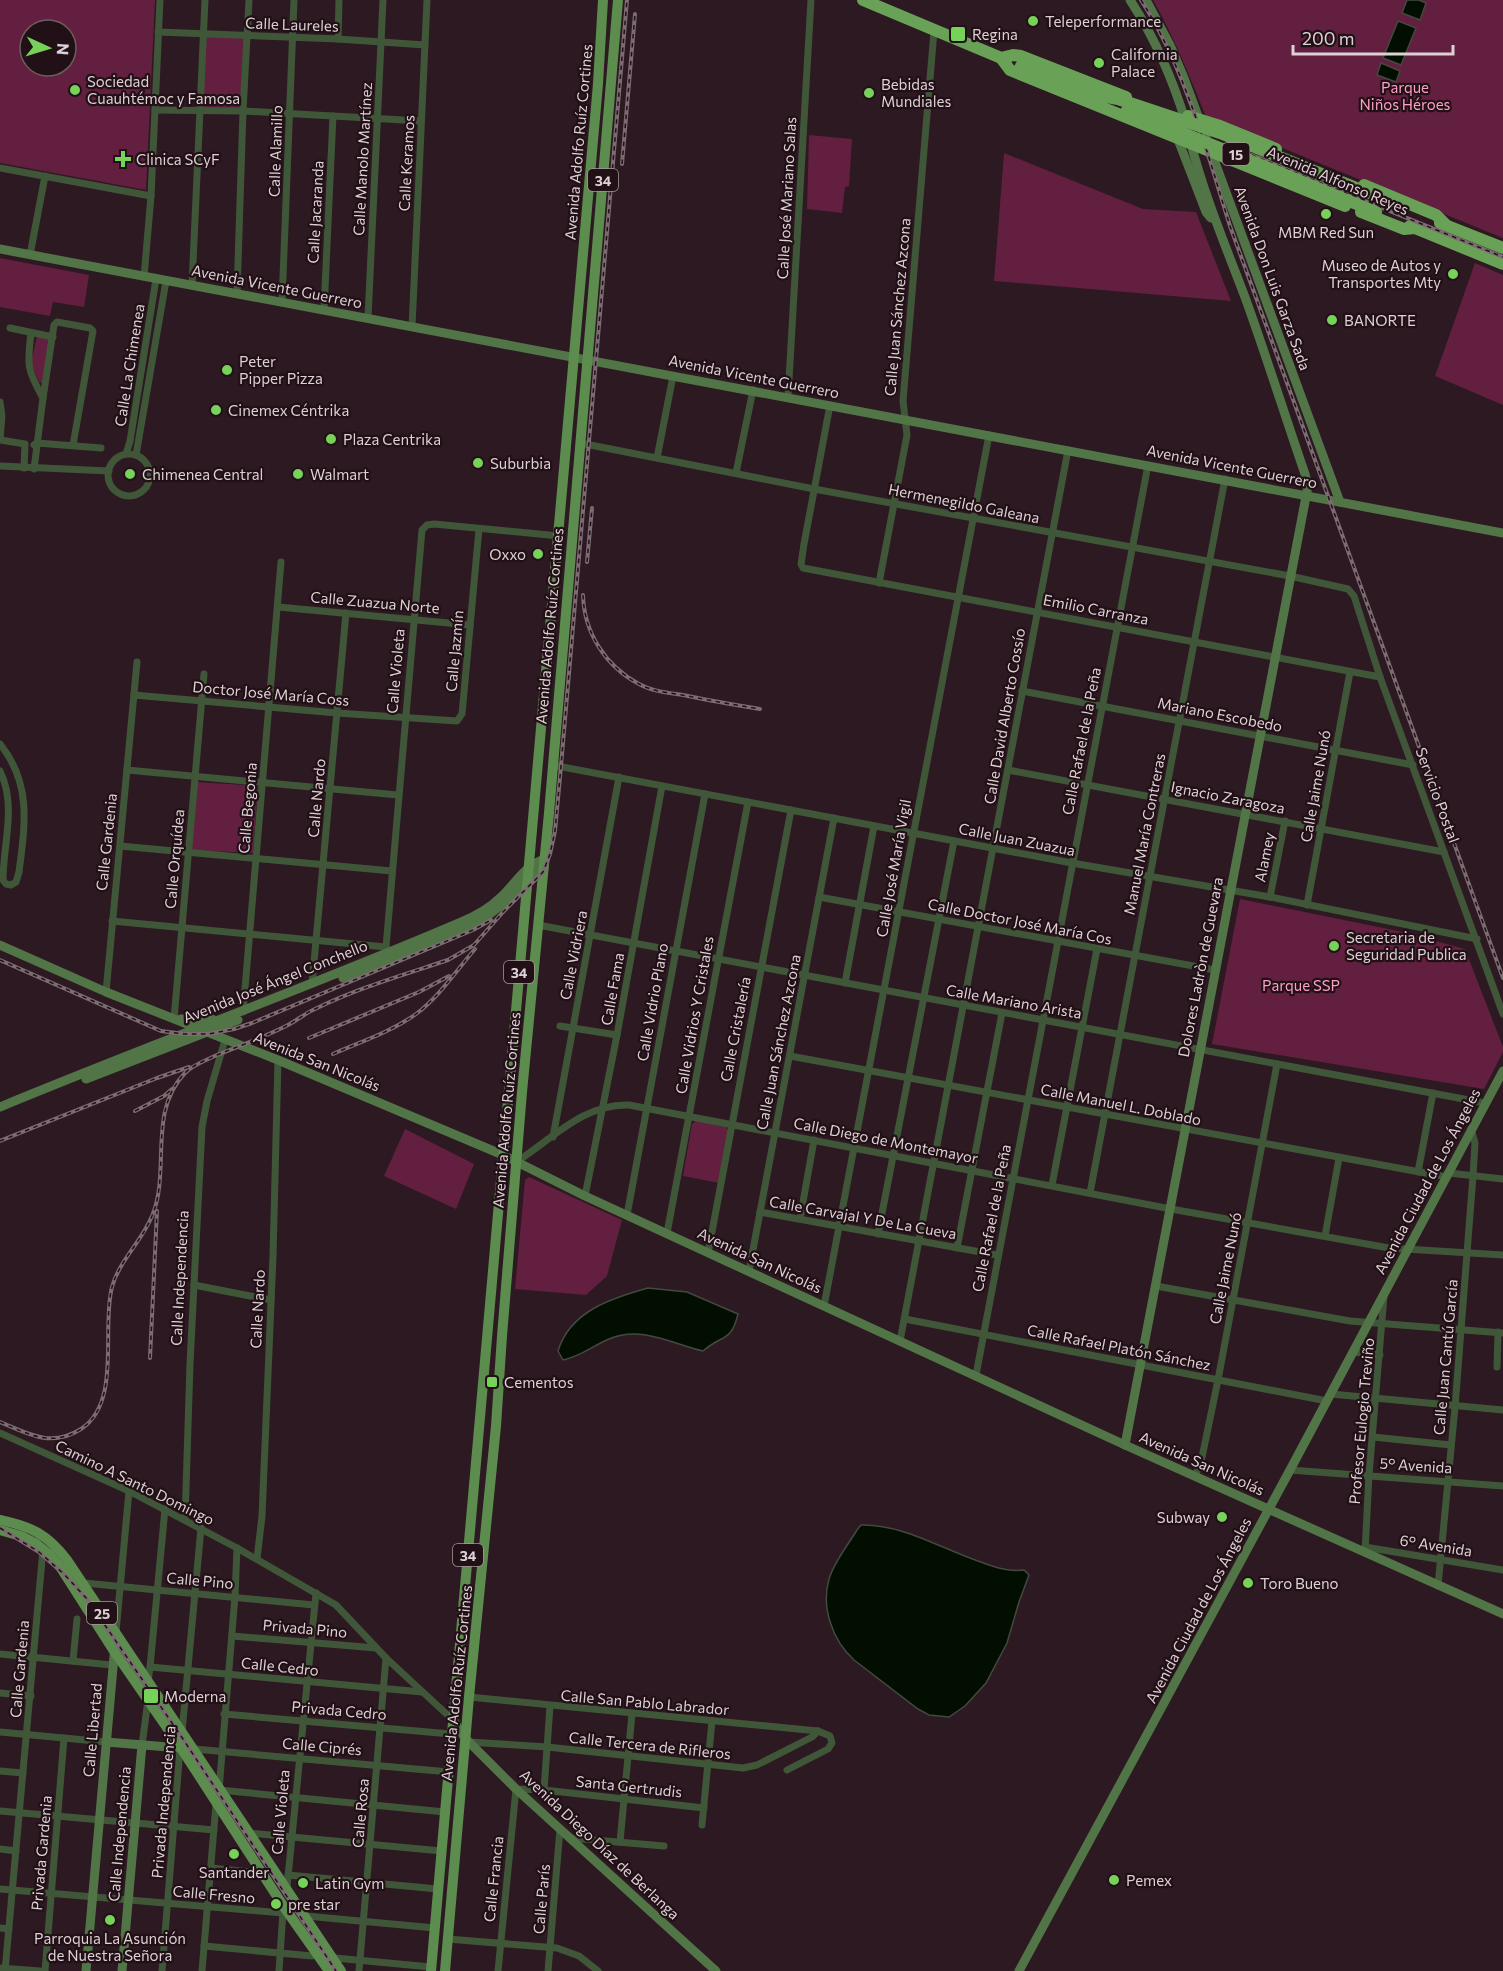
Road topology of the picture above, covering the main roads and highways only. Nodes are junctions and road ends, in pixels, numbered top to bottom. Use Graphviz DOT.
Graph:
graph roads {
  1 [pos="603,0"];
  2 [pos="618,0"];
  3 [pos="863,0"];
  4 [pos="891,6"];
  5 [pos="1000,57"];
  6 [pos="1096,95"];
  7 [pos="1145,103"];
  8 [pos="1183,115"];
  9 [pos="1199,120"];
  10 [pos="1149,125"];
  11 [pos="1173,135"];
  12 [pos="1190,143"];
  13 [pos="1446,225"];
  14 [pos="1415,228"];
  15 [pos="1503,248"];
  16 [pos="1503,264"];
  17 [pos="549,813"];
  18 [pos="534,814"];
  19 [pos="521,951"];
  20 [pos="535,954"];
  21 [pos="0,1520"];
  22 [pos="0,1530"];
  23 [pos="318,1951"];
  24 [pos="431,1969"];
  25 [pos="329,1971"];
  26 [pos="342,1971"];
  27 [pos="445,1971"];
  1 -- 18 [label="main road, Avenida Adolfo Ruíz Cortines / 34"];
  2 -- 17 [label="main road, Avenida Adolfo Ruíz Cortines / 34"];
  3 -- 4 [label="highway, Avenida Alfonso Reyes / 15"];
  4 -- 5 [label="highway, Avenida Alfonso Reyes / 15"];
  5 -- 6 [label="highway, Avenida Alfonso Reyes / 15, bridge"];
  5 -- 7 [label="highway"];
  5 -- 10 [label="highway"];
  6 -- 13 [label="highway, Avenida Alfonso Reyes / 15, bridge"];
  6 -- 14 [label="highway, Avenida Alfonso Reyes / 15, bridge"];
  7 -- 8 [label="highway"];
  7 -- 10 [label="highway"];
  8 -- 9 [label="highway"];
  8 -- 11 [label="highway"];
  9 -- 12 [label="highway"];
  9 -- 13 [label="highway"];
  10 -- 11 [label="highway"];
  11 -- 12 [label="highway"];
  12 -- 14 [label="highway"];
  13 -- 15 [label="highway, Avenida Alfonso Reyes / 15"];
  14 -- 16 [label="highway, Avenida Alfonso Reyes / 15"];
  17 -- 18 [label="main road"];
  17 -- 20 [label="main road, Avenida Adolfo Ruíz Cortines / 34"];
  18 -- 19 [label="main road, Avenida Adolfo Ruíz Cortines / 34"];
  19 -- 20 [label="main road"];
  19 -- 24 [label="main road, Avenida Adolfo Ruíz Cortines / 34"];
  20 -- 27 [label="main road, Avenida Adolfo Ruíz Cortines / 34"];
  21 -- 23 [label="main road, 25"];
  22 -- 23 [label="main road, 25"];
  23 -- 25 [label="main road, 25"];
  23 -- 26 [label="main road, 25"];
}
